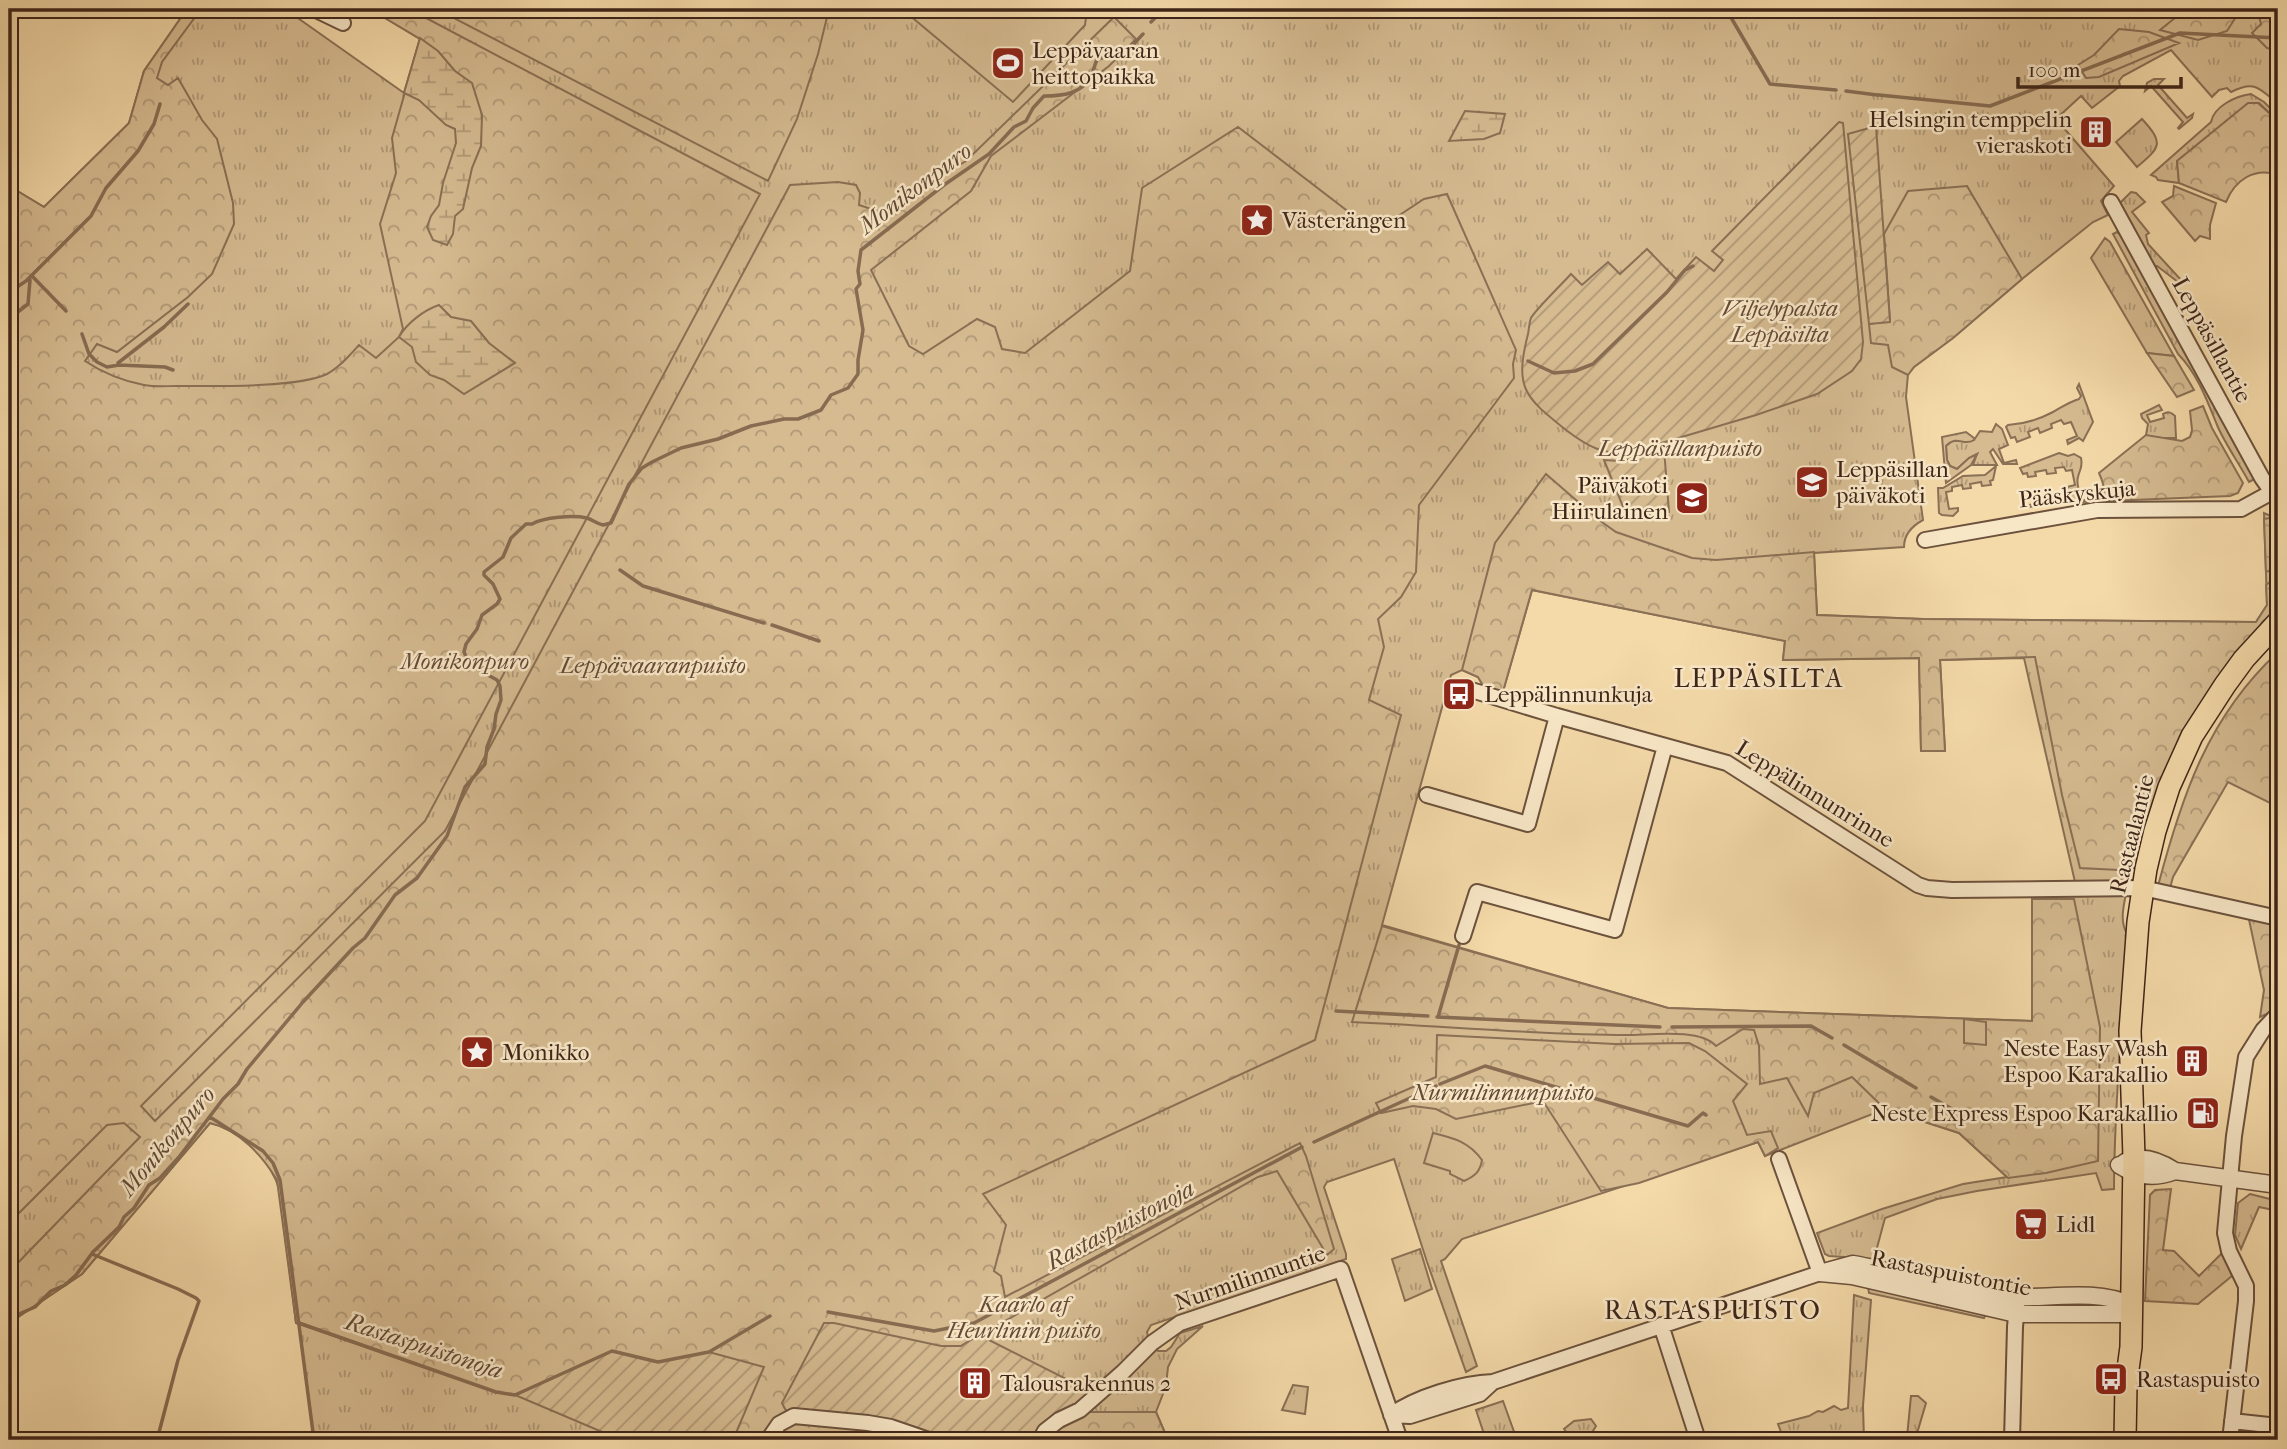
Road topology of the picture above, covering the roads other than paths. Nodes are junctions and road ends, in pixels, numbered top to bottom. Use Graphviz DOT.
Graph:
graph roads {
  1 [pos="10,9"];
  2 [pos="314,9"];
  3 [pos="343,23"];
  4 [pos="9,25"];
  5 [pos="2111,202"];
  6 [pos="2275,494"];
  7 [pos="1925,540"];
  8 [pos="2278,622"];
  9 [pos="1468,689"];
  10 [pos="1557,716"];
  11 [pos="1665,746"];
  12 [pos="1427,795"];
  13 [pos="2143,888"];
  14 [pos="2278,918"];
  15 [pos="1462,936"];
  16 [pos="2278,1014"];
  17 [pos="1779,1159"];
  18 [pos="2129,1166"];
  19 [pos="2230,1178"];
  20 [pos="2278,1185"];
  21 [pos="1820,1273"];
  22 [pos="2017,1306"];
  23 [pos="2124,1306"];
  24 [pos="1661,1325"];
  25 [pos="1391,1415"];
  26 [pos="2232,1421"];
  27 [pos="2278,1426"];
  28 [pos="768,1440"];
  29 [pos="929,1440"];
  30 [pos="1040,1440"];
  31 [pos="1401,1440"];
  32 [pos="1698,1440"];
  33 [pos="2012,1440"];
  34 [pos="2125,1440"];
  35 [pos="2230,1440"];
  1 -- 4 [label="street"];
  2 -- 3 [label="street"];
  5 -- 6 [label="street, Leppäsillantie"];
  6 -- 7 [label="street, Pääskyskuja"];
  8 -- 13 [label="main road, Rastaalantie"];
  9 -- 10 [label="street, Leppälinnunrinne"];
  10 -- 11 [label="street, Leppälinnunrinne"];
  10 -- 12 [label="street"];
  11 -- 13 [label="street, Leppälinnunrinne"];
  11 -- 15 [label="street"];
  13 -- 14 [label="street, Leppälinnunrinne"];
  13 -- 18 [label="main road, Rastaalantie"];
  16 -- 19 [label="street"];
  17 -- 21 [label="street"];
  18 -- 19 [label="street"];
  18 -- 23 [label="main road, Rastaalantie"];
  19 -- 20 [label="street"];
  19 -- 26 [label="street"];
  21 -- 22 [label="street, Rastaspuistontie"];
  21 -- 24 [label="street, Rastaspuistontie"];
  22 -- 23 [label="street, Rastaspuistontie"];
  22 -- 33 [label="street"];
  23 -- 34 [label="main road, Rastaalantie"];
  24 -- 25 [label="street, Rastaspuistontie"];
  24 -- 32 [label="street"];
  25 -- 30 [label="street, Nurmilinnuntie"];
  25 -- 31 [label="street, Nurmilinnuntie"];
  26 -- 27 [label="street"];
  26 -- 35 [label="street"];
  28 -- 29 [label="street"];
}
